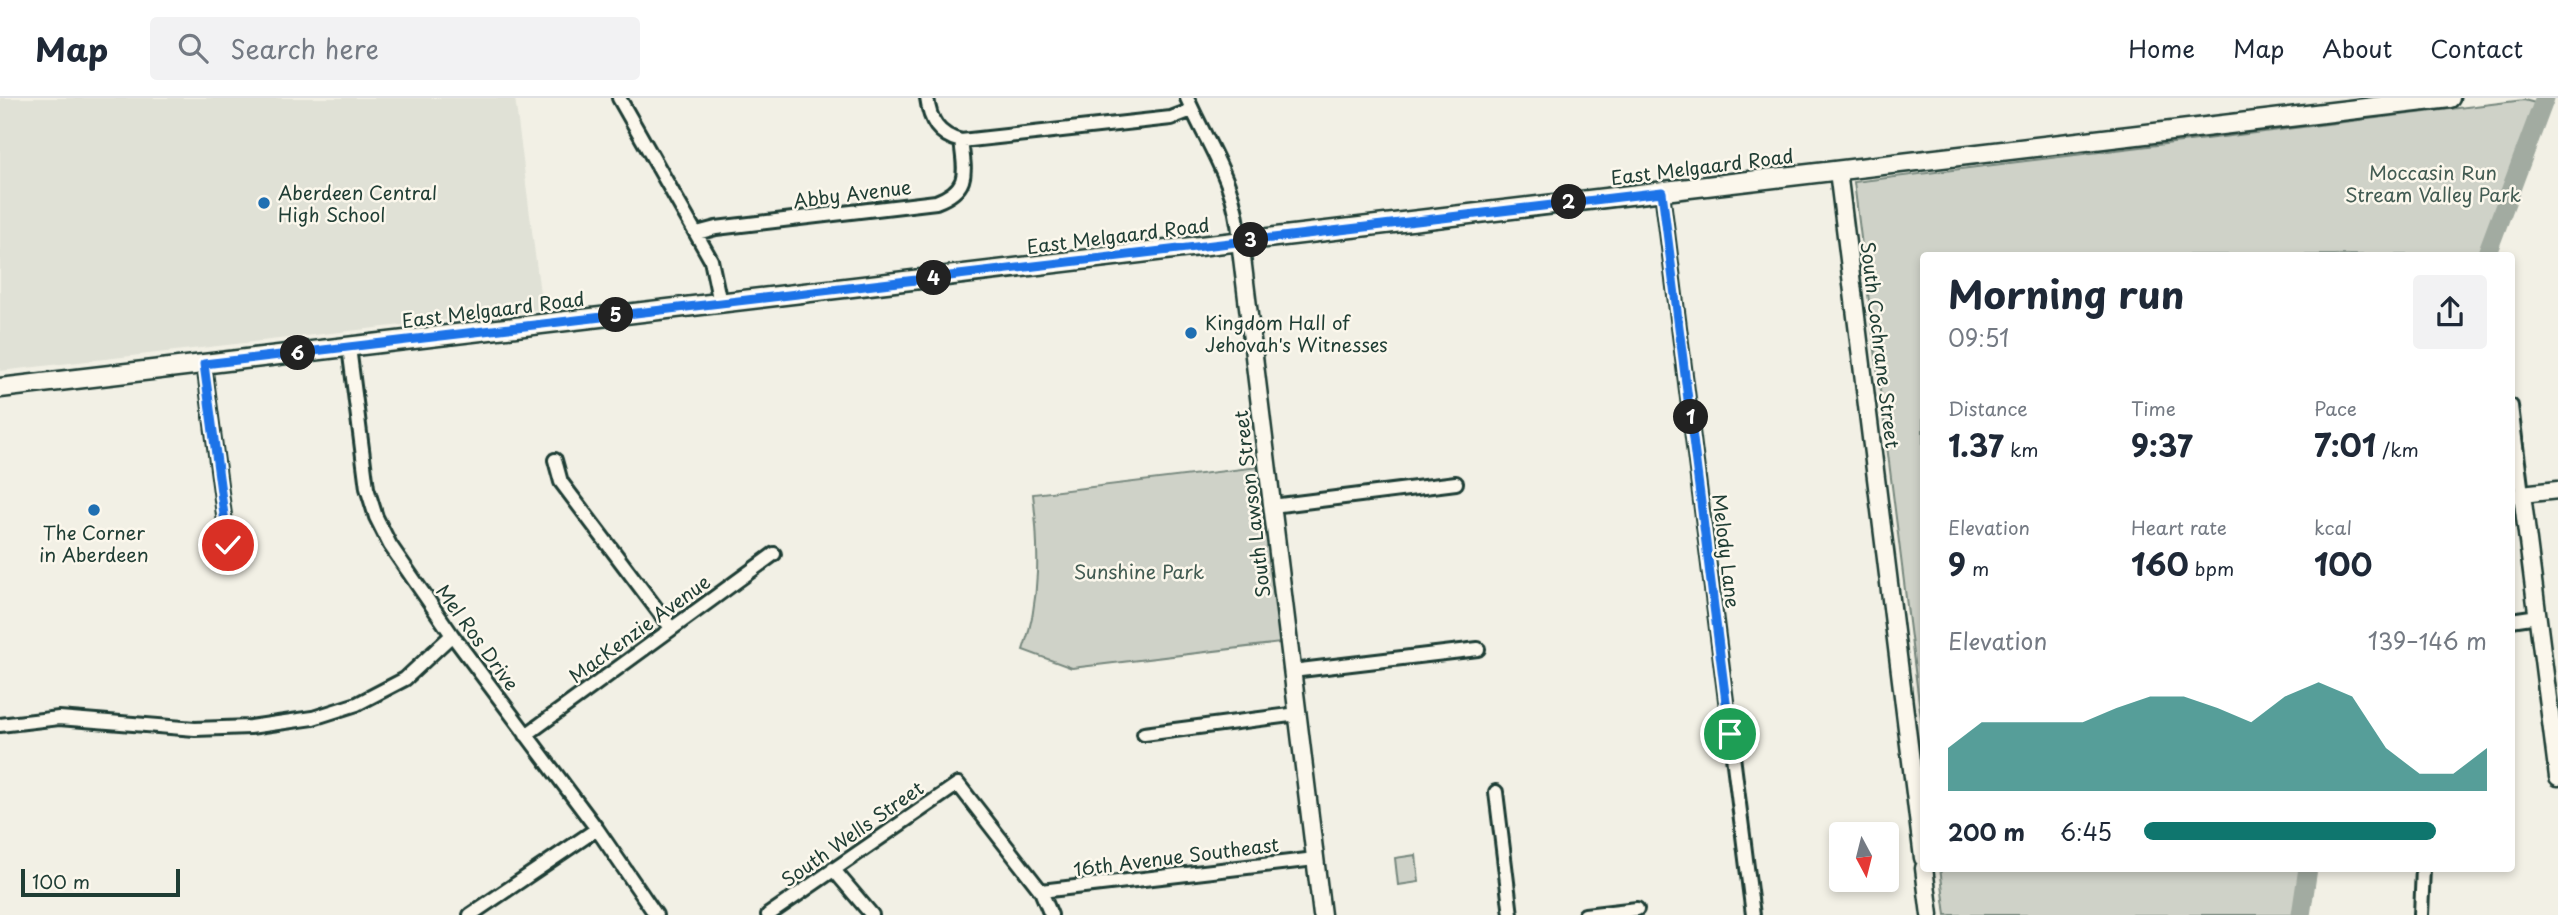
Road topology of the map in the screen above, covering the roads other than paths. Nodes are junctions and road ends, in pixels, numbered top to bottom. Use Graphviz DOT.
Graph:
graph roads {
  1 [pos="620,98"];
  2 [pos="927,98"];
  3 [pos="2450,98"];
  4 [pos="1189,104"];
  5 [pos="961,141"];
  6 [pos="1838,171"];
  7 [pos="1662,192"];
  8 [pos="697,233"];
  9 [pos="1240,242"];
  10 [pos="720,303"];
  11 [pos="349,347"];
  12 [pos="204,364"];
  13 [pos="0,388"];
  14 [pos="2515,438"];
  15 [pos="555,460"];
  16 [pos="1456,484"];
  17 [pos="2558,490"];
  18 [pos="2522,494"];
  19 [pos="1272,506"];
  20 [pos="228,545"];
  21 [pos="774,554"];
  22 [pos="2538,616"];
  23 [pos="2515,619"];
  24 [pos="671,628"];
  25 [pos="452,635"];
  26 [pos="1478,649"];
  27 [pos="1292,671"];
  28 [pos="1298,714"];
  29 [pos="0,725"];
  30 [pos="1144,734"];
  31 [pos="526,735"];
  32 [pos="2558,777"];
  33 [pos="1496,792"];
  34 [pos="597,829"];
  35 [pos="1920,834"];
  36 [pos="1315,859"];
  37 [pos="833,869"];
  38 [pos="1925,872"];
  39 [pos="2423,872"];
  40 [pos="1041,891"];
  41 [pos="1637,909"];
  42 [pos="470,915"];
  43 [pos="656,915"];
  44 [pos="768,915"];
  45 [pos="872,915"];
  46 [pos="1051,915"];
  47 [pos="1322,915"];
  48 [pos="1511,915"];
  49 [pos="1585,915"];
  50 [pos="1753,915"];
  51 [pos="1930,915"];
  52 [pos="2421,915"];
  1 -- 8 [label="street"];
  2 -- 5 [label="street"];
  3 -- 6 [label="main road, East Melgaard Road"];
  4 -- 5 [label="street"];
  4 -- 9 [label="street, South Lawson Street"];
  5 -- 8 [label="street, Abby Avenue"];
  6 -- 7 [label="main road, East Melgaard Road"];
  6 -- 35 [label="street, South Cochrane Street"];
  7 -- 9 [label="main road, East Melgaard Road"];
  7 -- 50 [label="street, Melody Lane"];
  8 -- 10 [label="street"];
  9 -- 10 [label="main road, East Melgaard Road"];
  9 -- 19 [label="street, South Lawson Street"];
  10 -- 11 [label="main road, East Melgaard Road"];
  11 -- 12 [label="main road, East Melgaard Road"];
  11 -- 25 [label="street, Mel Ros Drive"];
  12 -- 13 [label="main road, East Melgaard Road"];
  12 -- 20 [label="street"];
  14 -- 18 [label="street"];
  15 -- 24 [label="street"];
  16 -- 19 [label="street"];
  17 -- 18 [label="street"];
  18 -- 22 [label="street"];
  19 -- 27 [label="street, South Lawson Street"];
  21 -- 24 [label="street, MacKenzie Avenue"];
  22 -- 23 [label="street"];
  22 -- 32 [label="street"];
  24 -- 31 [label="street, MacKenzie Avenue"];
  25 -- 29 [label="street"];
  25 -- 31 [label="street, Mel Ros Drive"];
  26 -- 27 [label="street"];
  27 -- 28 [label="street, South Lawson Street"];
  28 -- 30 [label="street"];
  28 -- 36 [label="street, South Lawson Street"];
  31 -- 34 [label="street, Mel Ros Drive"];
  33 -- 48 [label="street"];
  34 -- 42 [label="street"];
  34 -- 43 [label="street, Mel Ros Drive"];
  36 -- 40 [label="street, 16th Avenue Southeast"];
  36 -- 47 [label="street, South Lawson Street"];
  37 -- 40 [label="street, South Wells Street"];
  37 -- 44 [label="street, South Wells Street"];
  37 -- 45 [label="street"];
  38 -- 51 [label="street"];
  39 -- 52 [label="street"];
  40 -- 46 [label="street"];
  41 -- 49 [label="street"];
}
